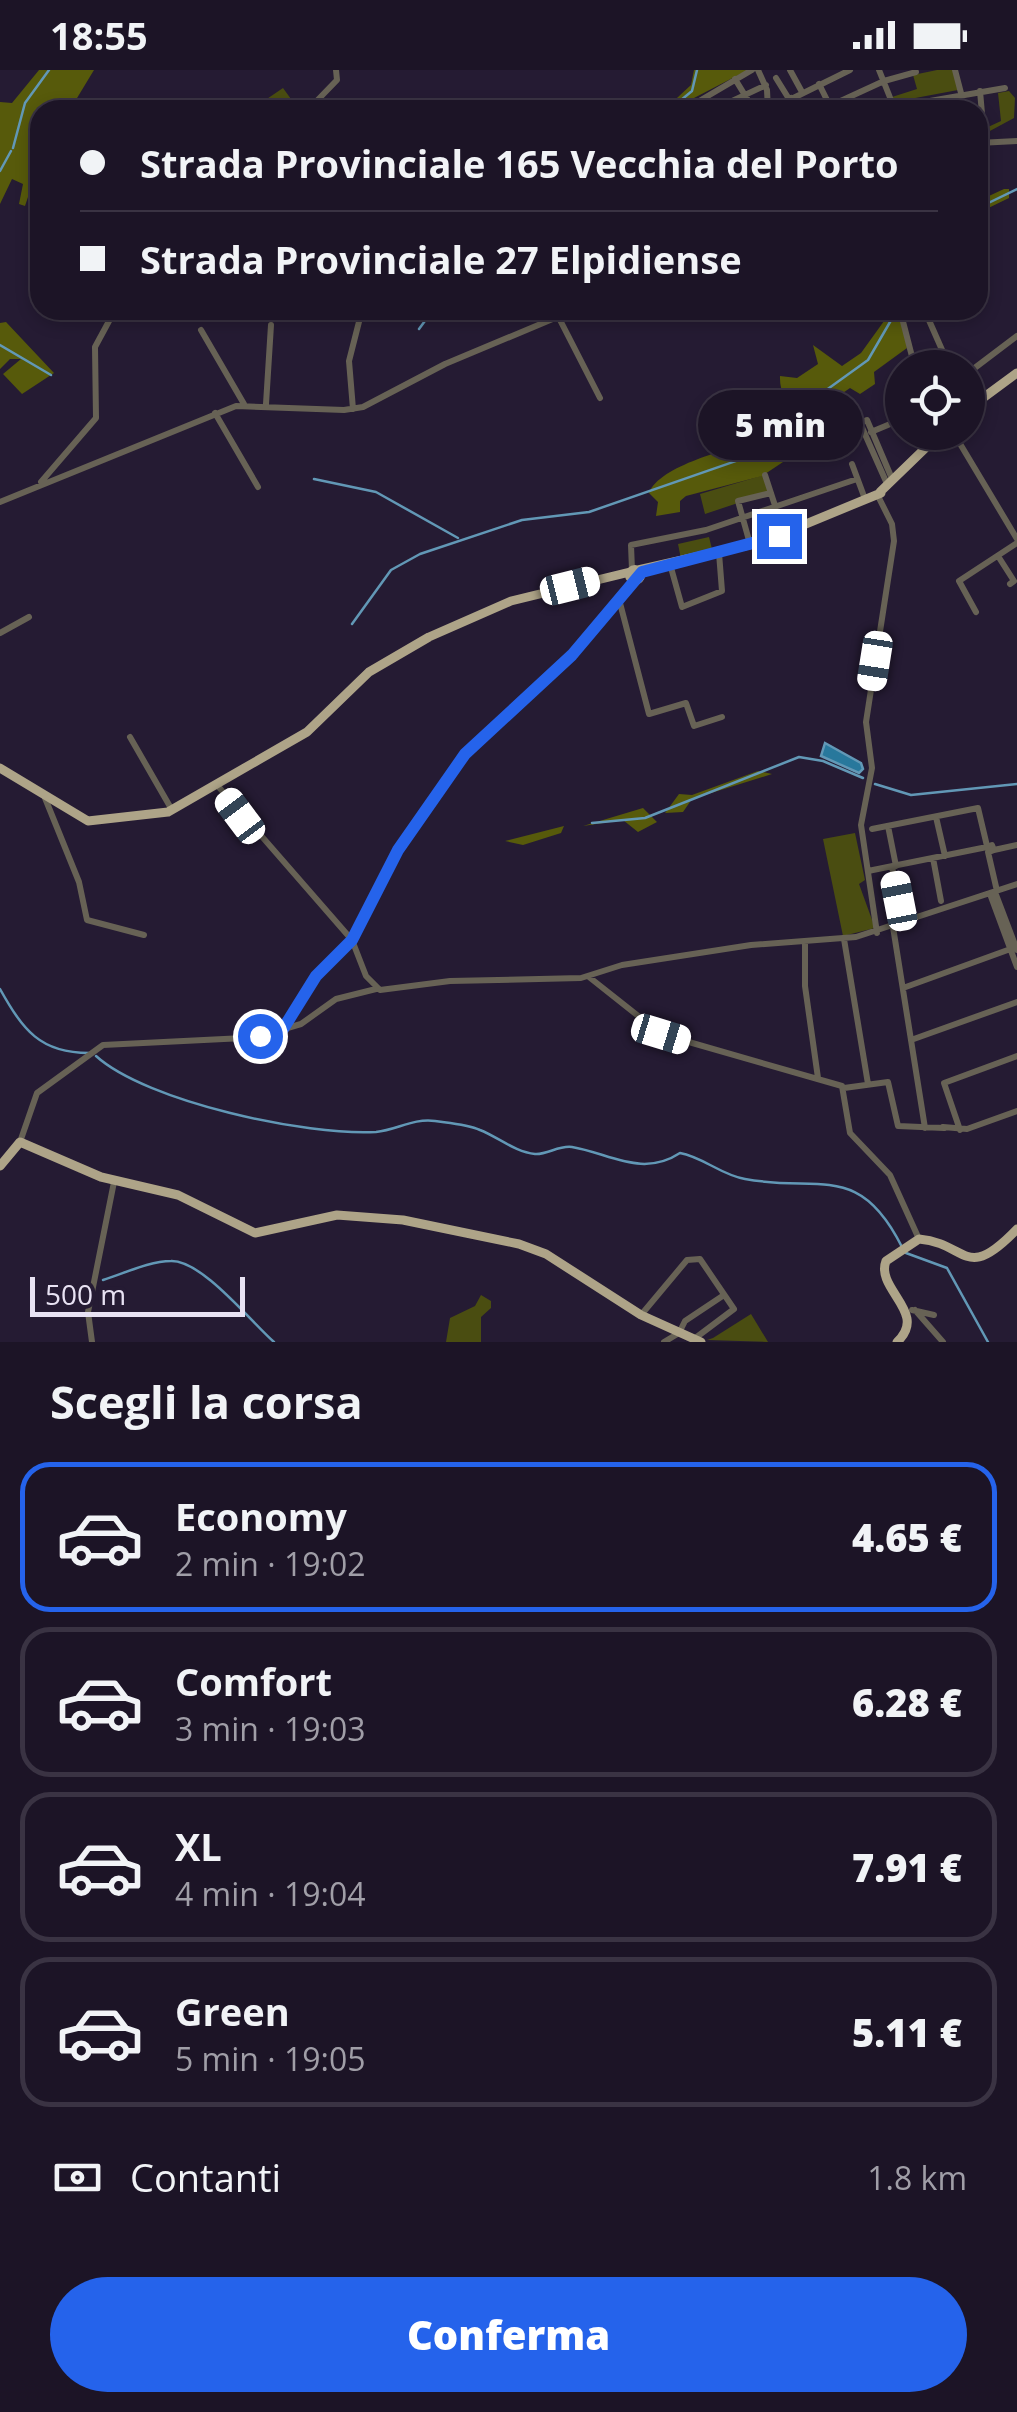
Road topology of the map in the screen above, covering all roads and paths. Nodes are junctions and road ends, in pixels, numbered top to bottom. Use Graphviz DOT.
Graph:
graph roads {
  1 [pos="348,70"];
  2 [pos="755,70"];
  3 [pos="790,70"];
  4 [pos="850,70"];
  5 [pos="879,70"];
  6 [pos="955,70"];
  7 [pos="916,72"];
  8 [pos="337,73"];
  9 [pos="776,78"];
  10 [pos="735,80"];
  11 [pos="884,81"];
  12 [pos="819,84"];
  13 [pos="766,85"];
  14 [pos="1005,88"];
  15 [pos="980,91"];
  16 [pos="802,92"];
  17 [pos="961,93"];
  18 [pos="744,96"];
  19 [pos="942,96"];
  20 [pos="790,98"];
  21 [pos="316,100"];
  22 [pos="701,100"];
  23 [pos="735,100"];
  24 [pos="747,100"];
  25 [pos="769,100"];
  26 [pos="786,100"];
  27 [pos="827,100"];
  28 [pos="843,100"];
  29 [pos="891,100"];
  30 [pos="930,100"];
  31 [pos="943,100"];
  32 [pos="981,100"];
  33 [pos="1017,141"];
  34 [pos="988,142"];
  35 [pos="110,320"];
  36 [pos="359,320"];
  37 [pos="554,320"];
  38 [pos="560,320"];
  39 [pos="902,320"];
  40 [pos="929,320"];
  41 [pos="271,326"];
  42 [pos="201,330"];
  43 [pos="1017,336"];
  44 [pos="910,350"];
  45 [pos="942,350"];
  46 [pos="985,360"];
  47 [pos="1017,374"];
  48 [pos="985,393"];
  49 [pos="600,398"];
  50 [pos="244,404"];
  51 [pos="266,405"];
  52 [pos="353,409"];
  53 [pos="215,414"];
  54 [pos="885,426"];
  55 [pos="871,432"];
  56 [pos="915,450"];
  57 [pos="964,450"];
  58 [pos="876,452"];
  59 [pos="852,464"];
  60 [pos="765,474"];
  61 [pos="858,479"];
  62 [pos="41,484"];
  63 [pos="258,487"];
  64 [pos="770,493"];
  65 [pos="880,493"];
  66 [pos="0,502"];
  67 [pos="775,508"];
  68 [pos="742,519"];
  69 [pos="784,534"];
  70 [pos="1017,541"];
  71 [pos="750,545"];
  72 [pos="719,554"];
  73 [pos="998,556"];
  74 [pos="670,564"];
  75 [pos="633,574"];
  76 [pos="1010,584"];
  77 [pos="620,602"];
  78 [pos="976,612"];
  79 [pos="29,617"];
  80 [pos="0,634"];
  81 [pos="722,718"];
  82 [pos="130,736"];
  83 [pos="0,768"];
  84 [pos="217,785"];
  85 [pos="44,798"];
  86 [pos="172,810"];
  87 [pos="936,816"];
  88 [pos="888,826"];
  89 [pos="872,829"];
  90 [pos="1017,845"];
  91 [pos="990,848"];
  92 [pos="945,856"];
  93 [pos="933,858"];
  94 [pos="894,866"];
  95 [pos="868,872"];
  96 [pos="1017,884"];
  97 [pos="994,892"];
  98 [pos="941,901"];
  99 [pos="902,917"];
  100 [pos="1017,919"];
  101 [pos="1004,924"];
  102 [pos="893,927"];
  103 [pos="877,933"];
  104 [pos="144,935"];
  105 [pos="844,939"];
  106 [pos="352,940"];
  107 [pos="805,942"];
  108 [pos="1014,949"];
  109 [pos="1017,967"];
  110 [pos="588,976"];
  111 [pos="903,988"];
  112 [pos="376,989"];
  113 [pos="1017,1002"];
  114 [pos="283,1029"];
  115 [pos="911,1040"];
  116 [pos="1017,1056"];
  117 [pos="818,1078"];
  118 [pos="868,1084"];
  119 [pos="844,1088"];
  120 [pos="1017,1111"];
  121 [pos="926,1124"];
  122 [pos="960,1130"];
  123 [pos="20,1142"];
  124 [pos="0,1166"];
  125 [pos="114,1182"];
  126 [pos="1015,1233"];
  127 [pos="914,1242"];
  128 [pos="724,1294"];
  129 [pos="911,1311"];
  130 [pos="642,1315"];
  131 [pos="934,1315"];
  132 [pos="679,1332"];
  133 [pos="697,1340"];
  134 [pos="92,1342"];
  135 [pos="664,1342"];
  136 [pos="896,1342"];
  137 [pos="943,1342"];
  1 -- 8 [label="street"];
  2 -- 10 [label="street"];
  2 -- 13 [label="street"];
  3 -- 16 [label="street"];
  4 -- 12 [label="street"];
  5 -- 11 [label="street"];
  6 -- 17 [label="street"];
  7 -- 11 [label="street"];
  8 -- 21 [label="street"];
  9 -- 20 [label="street"];
  10 -- 18 [label="street"];
  10 -- 22 [label="street"];
  11 -- 28 [label="street"];
  11 -- 29 [label="street"];
  12 -- 16 [label="street"];
  12 -- 27 [label="street"];
  13 -- 18 [label="street"];
  13 -- 25 [label="street"];
  14 -- 15 [label="street"];
  15 -- 17 [label="street"];
  15 -- 32 [label="street"];
  16 -- 20 [label="street"];
  17 -- 19 [label="street"];
  18 -- 23 [label="street"];
  18 -- 24 [label="street"];
  19 -- 30 [label="street"];
  19 -- 31 [label="street"];
  20 -- 26 [label="street"];
  33 -- 34 [label="street"];
  35 -- 62 [label="street"];
  36 -- 52 [label="street"];
  37 -- 52 [label="street"];
  38 -- 49 [label="street"];
  39 -- 44 [label="street"];
  40 -- 45 [label="street"];
  41 -- 51 [label="street"];
  42 -- 50 [label="street"];
  43 -- 46 [label="street"];
  47 -- 48 [label="main road"];
  50 -- 51 [label="street"];
  50 -- 53 [label="street"];
  51 -- 52 [label="street"];
  53 -- 62 [label="street"];
  53 -- 63 [label="street"];
  54 -- 55 [label="street"];
  55 -- 58 [label="street"];
  55 -- 58 [label="street"];
  56 -- 65 [label="main road"];
  57 -- 70 [label="street"];
  58 -- 65 [label="street"];
  59 -- 61 [label="street"];
  60 -- 64 [label="street"];
  61 -- 65 [label="street"];
  61 -- 67 [label="street"];
  62 -- 66 [label="street"];
  64 -- 67 [label="street"];
  64 -- 68 [label="street"];
  65 -- 69 [label="main road"];
  65 -- 95 [label="street"];
  67 -- 68 [label="street"];
  67 -- 69 [label="street"];
  68 -- 71 [label="street"];
  68 -- 75 [label="street"];
  69 -- 71 [label="main road"];
  70 -- 73 [label="street"];
  71 -- 72 [label="main road"];
  72 -- 74 [label="main road"];
  72 -- 74 [label="street"];
  73 -- 76 [label="street"];
  73 -- 78 [label="street"];
  74 -- 75 [label="main road"];
  75 -- 77 [label="street"];
  75 -- 84 [label="main road"];
  77 -- 81 [label="street"];
  77 -- 106 [label="street"];
  79 -- 80 [label="street"];
  82 -- 86 [label="street"];
  83 -- 85 [label="main road"];
  84 -- 86 [label="main road"];
  84 -- 106 [label="street"];
  85 -- 86 [label="main road"];
  85 -- 104 [label="street"];
  87 -- 88 [label="street"];
  87 -- 91 [label="street"];
  87 -- 92 [label="street"];
  88 -- 89 [label="street"];
  88 -- 94 [label="street"];
  90 -- 91 [label="street"];
  91 -- 92 [label="street"];
  91 -- 97 [label="street"];
  92 -- 93 [label="street"];
  93 -- 94 [label="street"];
  93 -- 98 [label="street"];
  94 -- 95 [label="street"];
  94 -- 99 [label="street"];
  95 -- 103 [label="street"];
  96 -- 97 [label="street"];
  97 -- 101 [label="street"];
  97 -- 102 [label="street"];
  100 -- 101 [label="street"];
  101 -- 108 [label="street"];
  102 -- 103 [label="street"];
  102 -- 111 [label="street"];
  103 -- 105 [label="street"];
  105 -- 107 [label="street"];
  105 -- 118 [label="street"];
  106 -- 112 [label="street"];
  106 -- 114 [label="street"];
  107 -- 110 [label="street"];
  107 -- 117 [label="street"];
  108 -- 109 [label="street"];
  108 -- 111 [label="street"];
  110 -- 112 [label="street"];
  110 -- 117 [label="street"];
  111 -- 115 [label="street"];
  112 -- 114 [label="street"];
  113 -- 115 [label="street"];
  114 -- 123 [label="street"];
  115 -- 121 [label="street"];
  116 -- 122 [label="street"];
  117 -- 119 [label="street"];
  118 -- 119 [label="street"];
  118 -- 121 [label="street"];
  119 -- 127 [label="street"];
  120 -- 122 [label="street"];
  121 -- 122 [label="street"];
  123 -- 124 [label="main road"];
  123 -- 125 [label="main road"];
  125 -- 130 [label="main road"];
  125 -- 134 [label="street"];
  126 -- 127 [label="main road"];
  127 -- 129 [label="main road"];
  128 -- 130 [label="street"];
  128 -- 132 [label="street"];
  128 -- 133 [label="street"];
  129 -- 131 [label="street"];
  129 -- 136 [label="main road"];
  129 -- 137 [label="street"];
  130 -- 132 [label="main road"];
  132 -- 133 [label="main road"];
  132 -- 135 [label="street"];
}
